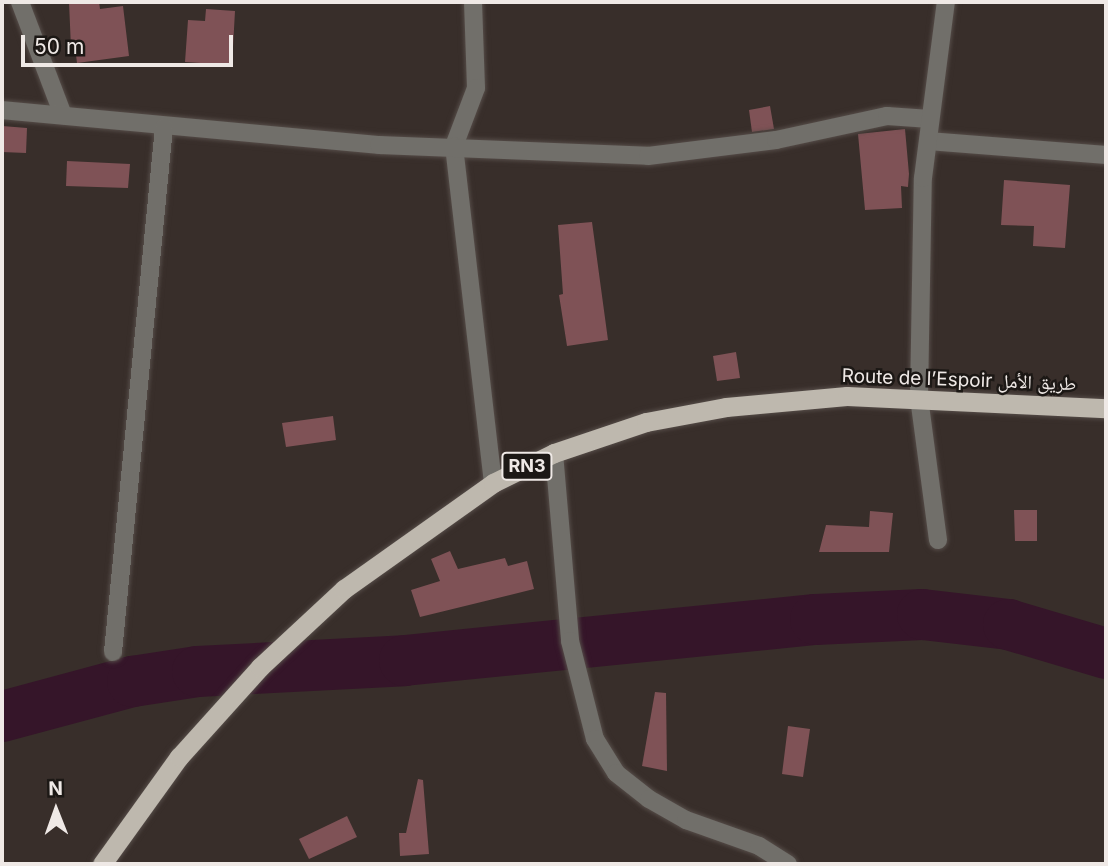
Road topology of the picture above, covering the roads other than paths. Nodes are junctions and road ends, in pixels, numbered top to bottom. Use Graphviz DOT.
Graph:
graph roads {
  1 [pos="20,2"];
  2 [pos="473,2"];
  3 [pos="946,2"];
  4 [pos="2,110"];
  5 [pos="64,115"];
  6 [pos="929,118"];
  7 [pos="164,127"];
  8 [pos="928,141"];
  9 [pos="454,146"];
  10 [pos="1106,155"];
  11 [pos="919,397"];
  12 [pos="1106,408"];
  13 [pos="554,453"];
  14 [pos="493,483"];
  15 [pos="938,540"];
  16 [pos="113,652"];
  17 [pos="102,864"];
  18 [pos="788,864"];
  1 -- 5 [label="street"];
  2 -- 9 [label="street"];
  3 -- 6 [label="street"];
  4 -- 5 [label="street"];
  5 -- 7 [label="street"];
  6 -- 8 [label="street"];
  6 -- 9 [label="street"];
  7 -- 9 [label="street"];
  7 -- 16 [label="street"];
  8 -- 10 [label="street"];
  8 -- 11 [label="street"];
  9 -- 14 [label="street"];
  11 -- 12 [label="highway, Route de l’Espoir طريق الأمل / RN3"];
  11 -- 13 [label="highway, Route de l’Espoir طريق الأمل / RN3"];
  11 -- 15 [label="street"];
  13 -- 14 [label="highway, Route de l’Espoir طريق الأمل / RN3"];
  13 -- 18 [label="street"];
  14 -- 17 [label="highway, Route de l’Espoir طريق الأمل / RN3"];
}
